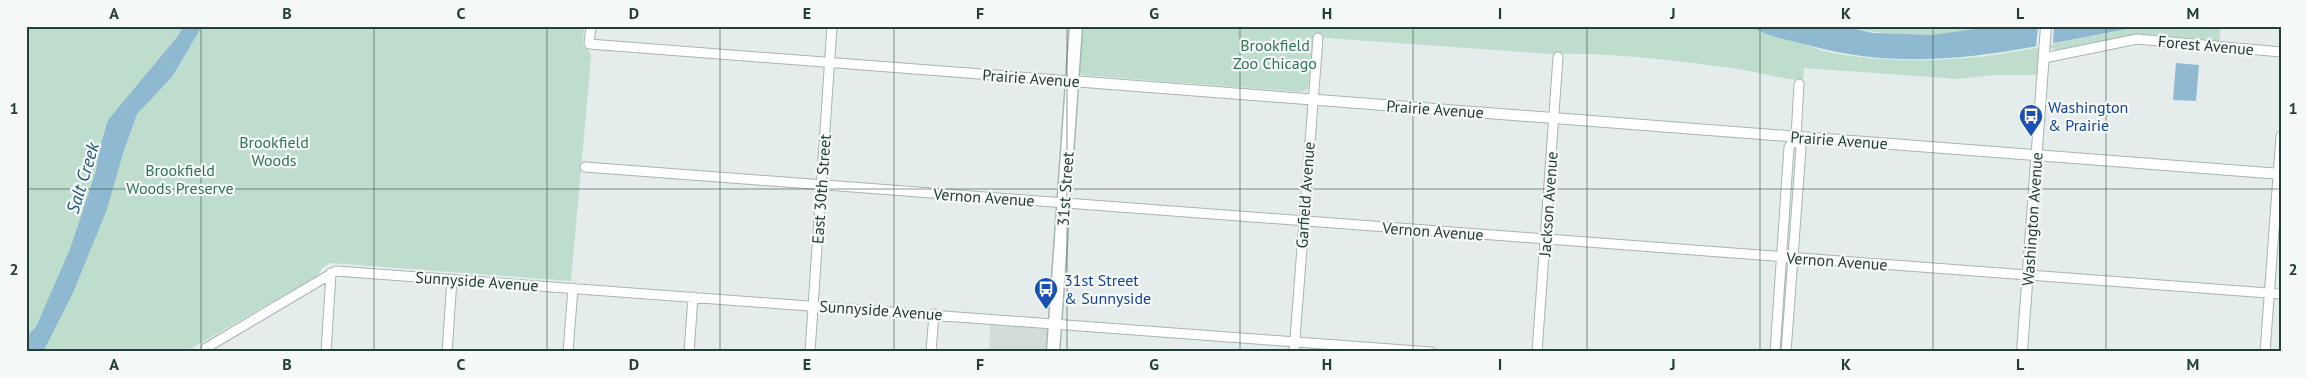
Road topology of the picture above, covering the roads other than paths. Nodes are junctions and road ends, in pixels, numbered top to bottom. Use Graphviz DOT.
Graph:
graph roads {
  1 [pos="591,26"];
  2 [pos="832,26"];
  3 [pos="1076,26"];
  4 [pos="2046,26"];
  5 [pos="1318,38"];
  6 [pos="2281,52"];
  7 [pos="1558,57"];
  8 [pos="2044,58"];
  9 [pos="830,64"];
  10 [pos="1072,81"];
  11 [pos="1799,84"];
  12 [pos="1312,100"];
  13 [pos="1554,118"];
  14 [pos="2281,136"];
  15 [pos="1796,137"];
  16 [pos="2036,155"];
  17 [pos="585,167"];
  18 [pos="2279,174"];
  19 [pos="821,184"];
  20 [pos="1064,203"];
  21 [pos="1304,221"];
  22 [pos="1545,239"];
  23 [pos="1781,257"];
  24 [pos="1793,258"];
  25 [pos="331,273"];
  26 [pos="2028,275"];
  27 [pos="452,279"];
  28 [pos="573,288"];
  29 [pos="2270,294"];
  30 [pos="2281,294"];
  31 [pos="693,297"];
  32 [pos="814,305"];
  33 [pos="934,314"];
  34 [pos="1055,324"];
  35 [pos="1295,342"];
  36 [pos="206,350"];
  37 [pos="326,352"];
  38 [pos="447,352"];
  39 [pos="568,352"];
  40 [pos="689,352"];
  41 [pos="810,352"];
  42 [pos="931,352"];
  43 [pos="1053,352"];
  44 [pos="1294,352"];
  45 [pos="1431,352"];
  46 [pos="1537,352"];
  47 [pos="1775,352"];
  48 [pos="1786,352"];
  49 [pos="2022,352"];
  50 [pos="2265,352"];
  1 -- 9 [label="street, Prairie Avenue"];
  2 -- 9 [label="street, East 30th Street"];
  3 -- 10 [label="main road, 31st Street"];
  4 -- 8 [label="street, Washington Avenue"];
  5 -- 12 [label="street, Garfield Avenue"];
  6 -- 8 [label="street, Forest Avenue"];
  7 -- 13 [label="street, Jackson Avenue"];
  8 -- 16 [label="street, Washington Avenue"];
  9 -- 10 [label="street, Prairie Avenue"];
  9 -- 19 [label="street, East 30th Street"];
  10 -- 12 [label="street, Prairie Avenue"];
  10 -- 20 [label="main road, 31st Street"];
  11 -- 15 [label="street"];
  12 -- 13 [label="street, Prairie Avenue"];
  12 -- 21 [label="street, Garfield Avenue"];
  13 -- 15 [label="street, Prairie Avenue"];
  13 -- 22 [label="street, Jackson Avenue"];
  14 -- 18 [label="street"];
  15 -- 16 [label="street, Prairie Avenue"];
  15 -- 23 [label="street"];
  15 -- 24 [label="street"];
  16 -- 18 [label="street, Prairie Avenue"];
  16 -- 26 [label="street, Washington Avenue"];
  17 -- 19 [label="street, Vernon Avenue"];
  18 -- 29 [label="street"];
  19 -- 20 [label="street, Vernon Avenue"];
  19 -- 32 [label="street, East 30th Street"];
  20 -- 21 [label="street, Vernon Avenue"];
  20 -- 34 [label="main road, 31st Street"];
  21 -- 22 [label="street, Vernon Avenue"];
  21 -- 35 [label="street, Garfield Avenue"];
  22 -- 23 [label="street, Vernon Avenue"];
  22 -- 46 [label="street, Jackson Avenue"];
  23 -- 24 [label="street, Vernon Avenue"];
  23 -- 47 [label="street"];
  24 -- 26 [label="street, Vernon Avenue"];
  24 -- 48 [label="street"];
  25 -- 27 [label="street, Sunnyside Avenue"];
  25 -- 36 [label="street"];
  25 -- 37 [label="street"];
  26 -- 29 [label="street, Vernon Avenue"];
  26 -- 49 [label="street, Washington Avenue"];
  27 -- 28 [label="street, Sunnyside Avenue"];
  27 -- 38 [label="street"];
  28 -- 31 [label="street, Sunnyside Avenue"];
  28 -- 39 [label="street"];
  29 -- 30 [label="street, Vernon Avenue"];
  29 -- 50 [label="street"];
  31 -- 32 [label="street, Sunnyside Avenue"];
  31 -- 40 [label="street"];
  32 -- 33 [label="street, Sunnyside Avenue"];
  32 -- 41 [label="street, East 30th Street"];
  33 -- 34 [label="street, Sunnyside Avenue"];
  33 -- 42 [label="street"];
  34 -- 35 [label="street, Sunnyside Avenue"];
  34 -- 43 [label="main road, 31st Street"];
  35 -- 44 [label="street, Garfield Avenue"];
  35 -- 45 [label="street, Sunnyside Avenue"];
}
